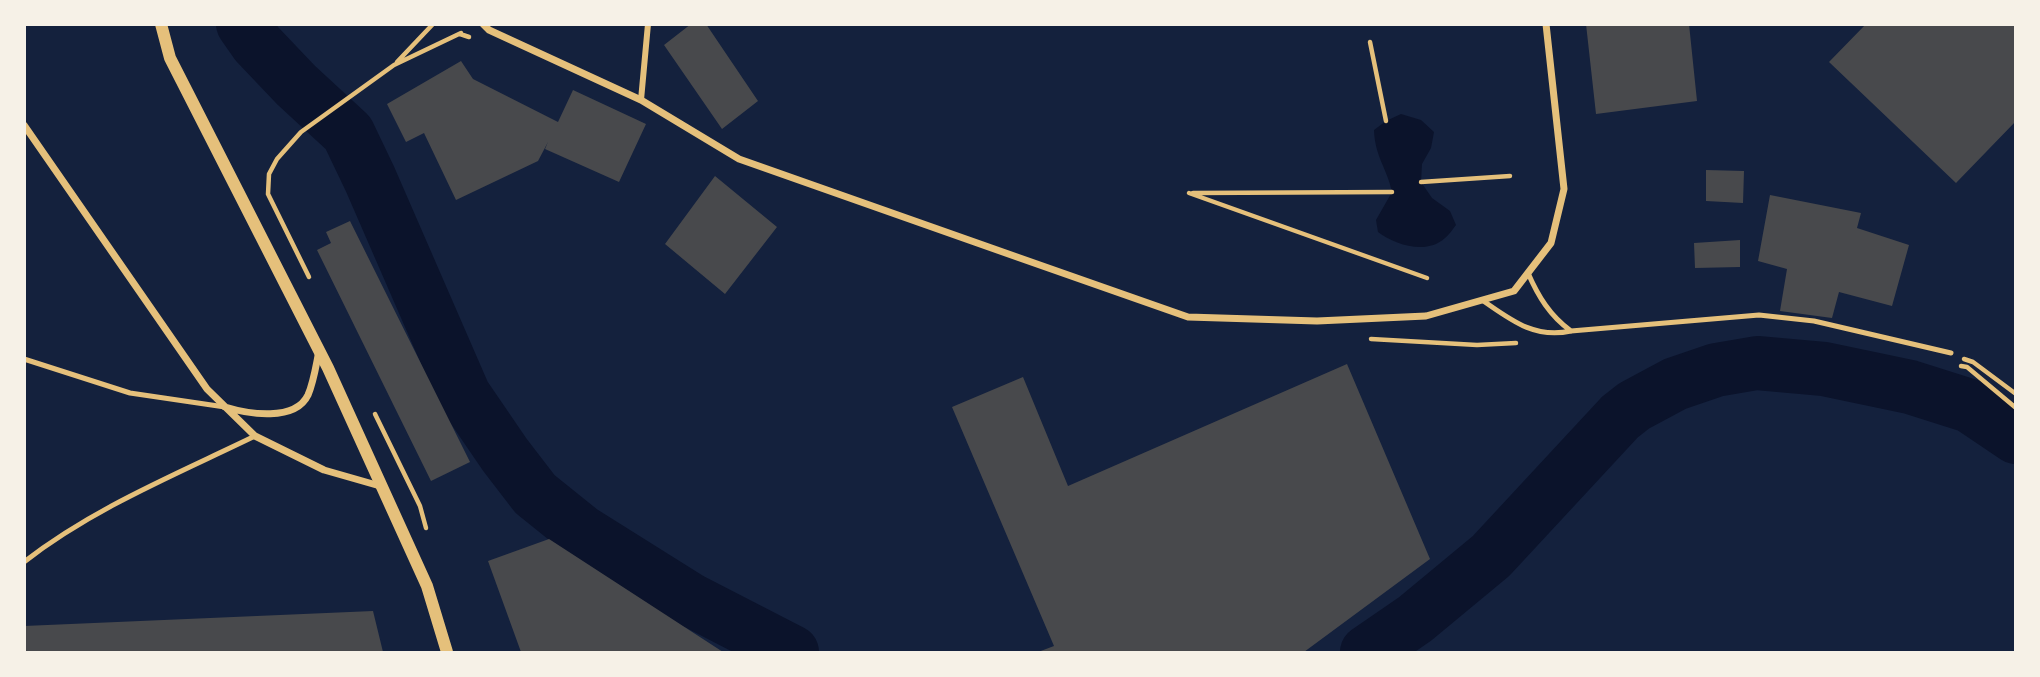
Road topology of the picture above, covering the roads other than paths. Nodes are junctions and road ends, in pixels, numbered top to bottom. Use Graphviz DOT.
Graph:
graph roads {
  1 [pos="161,24"];
  2 [pos="483,24"];
  3 [pos="648,24"];
  4 [pos="1546,24"];
  5 [pos="641,100"];
  6 [pos="24,125"];
  7 [pos="1528,272"];
  8 [pos="1482,300"];
  9 [pos="1571,331"];
  10 [pos="320,351"];
  11 [pos="1951,353"];
  12 [pos="24,359"];
  13 [pos="225,407"];
  14 [pos="255,436"];
  15 [pos="382,486"];
  16 [pos="24,562"];
  17 [pos="447,653"];
  1 -- 10 [label="street"];
  2 -- 5 [label="street"];
  3 -- 5 [label="street"];
  4 -- 7 [label="street"];
  5 -- 8 [label="street"];
  6 -- 13 [label="street"];
  7 -- 8 [label="street"];
  7 -- 9 [label="lane"];
  8 -- 9 [label="lane"];
  9 -- 11 [label="lane"];
  10 -- 13 [label="street"];
  10 -- 15 [label="street"];
  12 -- 13 [label="lane"];
  13 -- 14 [label="street"];
  14 -- 15 [label="street"];
  14 -- 16 [label="lane"];
  15 -- 17 [label="street"];
}
